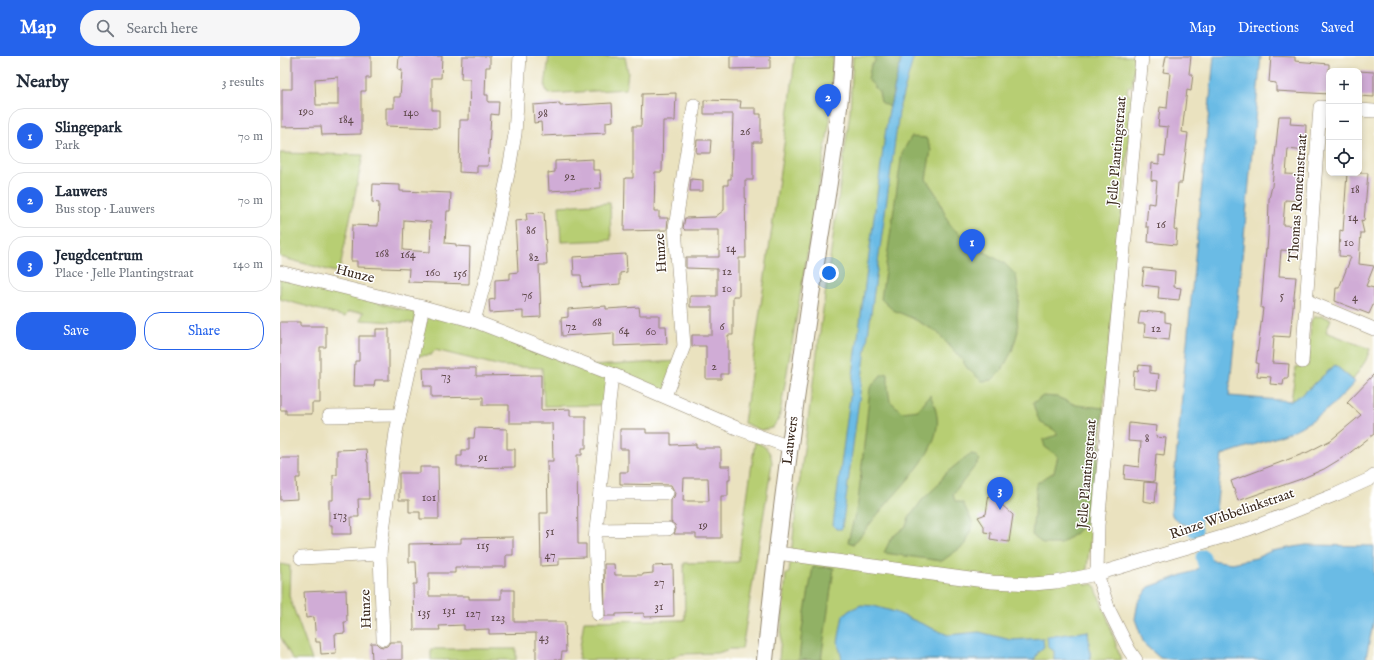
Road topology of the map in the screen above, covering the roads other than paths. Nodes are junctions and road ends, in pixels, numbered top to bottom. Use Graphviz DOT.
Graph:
graph roads {
  1 [pos="520,56"];
  2 [pos="843,56"];
  3 [pos="1142,56"];
  4 [pos="694,106"];
  5 [pos="1326,108"];
  6 [pos="1362,110"];
  7 [pos="1374,111"];
  8 [pos="280,272"];
  9 [pos="1307,301"];
  10 [pos="423,307"];
  11 [pos="474,321"];
  12 [pos="1374,329"];
  13 [pos="1302,362"];
  14 [pos="612,374"];
  15 [pos="665,396"];
  16 [pos="400,415"];
  17 [pos="329,416"];
  18 [pos="790,447"];
  19 [pos="1374,476"];
  20 [pos="600,492"];
  21 [pos="667,493"];
  22 [pos="668,529"];
  23 [pos="596,530"];
  24 [pos="777,553"];
  25 [pos="380,554"];
  26 [pos="300,558"];
  27 [pos="1096,574"];
  28 [pos="598,614"];
  29 [pos="383,638"];
  30 [pos="765,660"];
  31 [pos="1136,660"];
  1 -- 11 [label="street"];
  2 -- 18 [label="street, Lauwers"];
  3 -- 27 [label="street, Jelle Plantingstraat"];
  4 -- 15 [label="street, Hunze"];
  5 -- 9 [label="street, Thomas Romeinstraat"];
  6 -- 7 [label="street"];
  8 -- 10 [label="street, Hunze"];
  9 -- 12 [label="street"];
  9 -- 13 [label="street, Thomas Romeinstraat"];
  10 -- 11 [label="street, Hunze"];
  10 -- 16 [label="street, Hunze"];
  11 -- 14 [label="street, Hunze"];
  14 -- 15 [label="street, Hunze"];
  14 -- 20 [label="street"];
  15 -- 18 [label="street, Hunze"];
  16 -- 17 [label="street"];
  16 -- 25 [label="street, Hunze"];
  18 -- 24 [label="street, Lauwers"];
  19 -- 27 [label="street, Rinze Wibbelinkstraat"];
  20 -- 21 [label="street"];
  20 -- 23 [label="street"];
  22 -- 23 [label="street"];
  23 -- 28 [label="street"];
  24 -- 27 [label="street"];
  24 -- 30 [label="street, Lauwers"];
  25 -- 26 [label="street"];
  25 -- 29 [label="street, Hunze"];
  27 -- 31 [label="street"];
}
